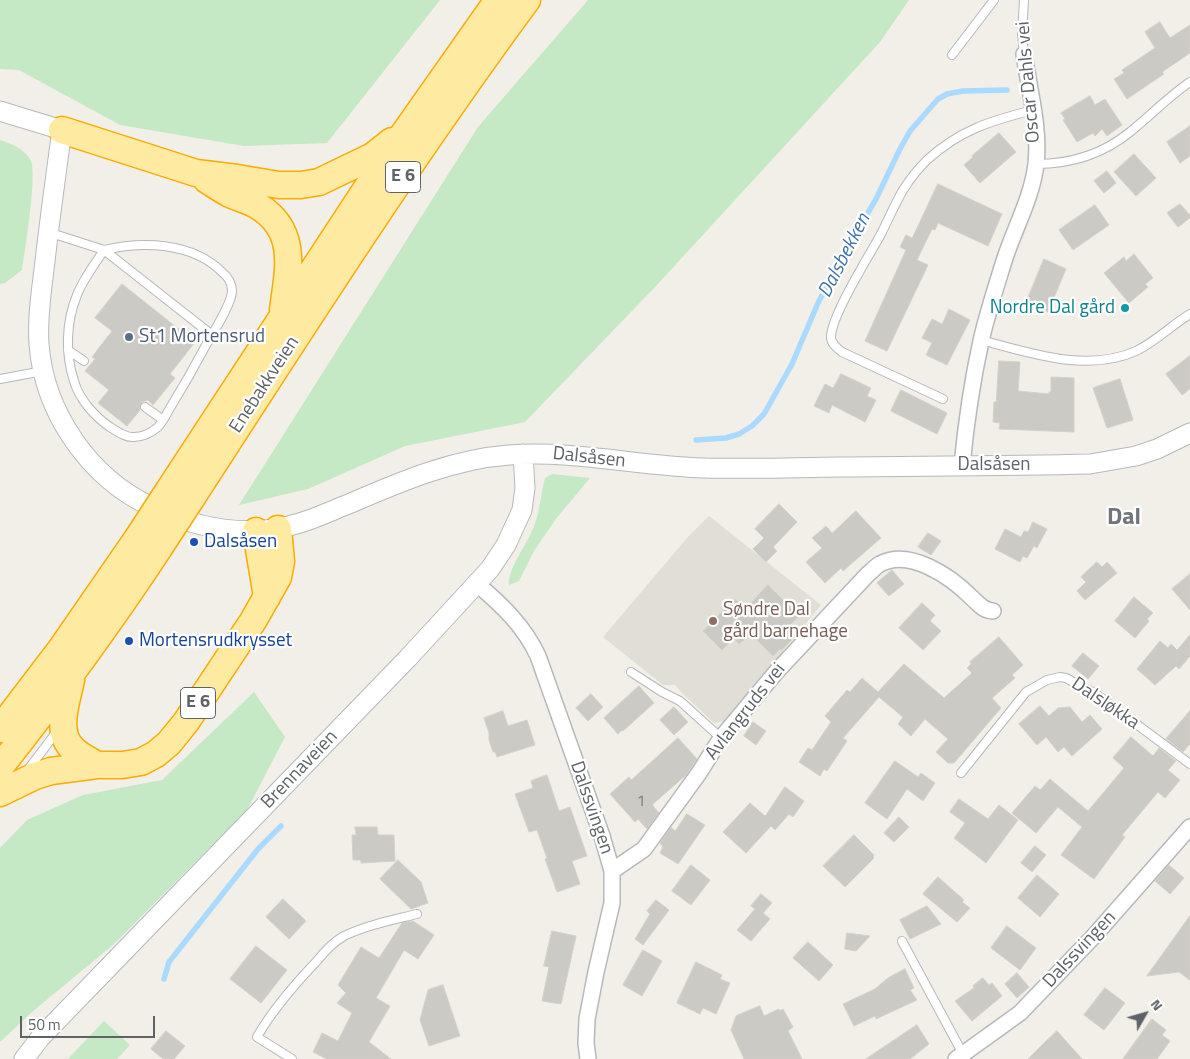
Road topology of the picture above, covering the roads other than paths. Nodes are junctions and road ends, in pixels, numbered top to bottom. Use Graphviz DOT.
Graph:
graph roads {
  1 [pos="498,0"];
  2 [pos="527,0"];
  3 [pos="994,0"];
  4 [pos="1024,0"];
  5 [pos="1024,54"];
  6 [pos="952,55"];
  7 [pos="1190,82"];
  8 [pos="1033,110"];
  9 [pos="0,111"];
  10 [pos="62,130"];
  11 [pos="406,131"];
  12 [pos="1036,164"];
  13 [pos="196,173"];
  14 [pos="48,232"];
  15 [pos="104,250"];
  16 [pos="1190,314"];
  17 [pos="282,318"];
  18 [pos="212,335"];
  19 [pos="981,340"];
  20 [pos="68,350"];
  21 [pos="84,362"];
  22 [pos="43,371"];
  23 [pos="0,379"];
  24 [pos="943,399"];
  25 [pos="146,407"];
  26 [pos="163,420"];
  27 [pos="1190,433"];
  28 [pos="523,454"];
  29 [pos="962,466"];
  30 [pos="180,495"];
  31 [pos="267,530"];
  32 [pos="148,543"];
  33 [pos="477,584"];
  34 [pos="993,611"];
  35 [pos="631,672"];
  36 [pos="72,673"];
  37 [pos="63,724"];
  38 [pos="0,729"];
  39 [pos="721,738"];
  40 [pos="97,764"];
  41 [pos="1190,764"];
  42 [pos="961,773"];
  43 [pos="6,782"];
  44 [pos="1190,827"];
  45 [pos="612,871"];
  46 [pos="418,914"];
  47 [pos="902,941"];
  48 [pos="960,1057"];
  49 [pos="24,1059"];
  50 [pos="292,1059"];
  51 [pos="588,1059"];
  1 -- 11 [label="highway, Enebakkveien / E 6"];
  2 -- 30 [label="highway, Enebakkveien / E 6"];
  3 -- 6 [label="lane"];
  4 -- 5 [label="lane, Oscar Dahls vei"];
  5 -- 8 [label="street, Oscar Dahls vei"];
  7 -- 12 [label="lane, Oscar Dahls vei"];
  8 -- 12 [label="street, Oscar Dahls vei"];
  8 -- 24 [label="lane"];
  9 -- 10 [label="street"];
  10 -- 13 [label="highway, E 6"];
  10 -- 14 [label="street, Dalsåsen"];
  11 -- 13 [label="highway, E 6"];
  11 -- 17 [label="highway, Enebakkveien / E 6"];
  12 -- 19 [label="street, Oscar Dahls vei"];
  13 -- 17 [label="highway, E 6"];
  14 -- 15 [label="lane"];
  14 -- 22 [label="street, Dalsåsen"];
  15 -- 18 [label="lane"];
  15 -- 18 [label="lane"];
  15 -- 20 [label="lane"];
  16 -- 19 [label="lane"];
  17 -- 30 [label="highway, Enebakkveien / E 6"];
  18 -- 26 [label="lane"];
  19 -- 29 [label="street, Oscar Dahls vei"];
  20 -- 21 [label="lane"];
  20 -- 26 [label="lane"];
  22 -- 23 [label="lane"];
  22 -- 31 [label="street, Dalsåsen"];
  25 -- 26 [label="lane"];
  27 -- 29 [label="street, Dalsåsen"];
  28 -- 29 [label="street, Dalsåsen"];
  28 -- 31 [label="street, Dalsåsen"];
  28 -- 33 [label="street, Brennaveien"];
  30 -- 32 [label="highway, Enebakkveien / E 6, bridge"];
  31 -- 40 [label="highway, E 6"];
  32 -- 36 [label="highway, Enebakkveien / E 6"];
  32 -- 38 [label="highway, Enebakkveien / E 6"];
  33 -- 45 [label="street, Dalssvingen"];
  33 -- 49 [label="street, Brennaveien"];
  34 -- 39 [label="street, Avlangruds vei"];
  35 -- 39 [label="lane"];
  36 -- 37 [label="highway"];
  36 -- 43 [label="highway, Enebakkveien / E 6"];
  37 -- 40 [label="highway, E 6"];
  37 -- 43 [label="lane"];
  39 -- 45 [label="street, Avlangruds vei"];
  40 -- 43 [label="highway, E 6"];
  41 -- 42 [label="lane, Dalsløkka"];
  44 -- 48 [label="street, Dalssvingen"];
  45 -- 51 [label="street, Dalssvingen"];
  46 -- 50 [label="lane"];
  47 -- 48 [label="lane"];
}
